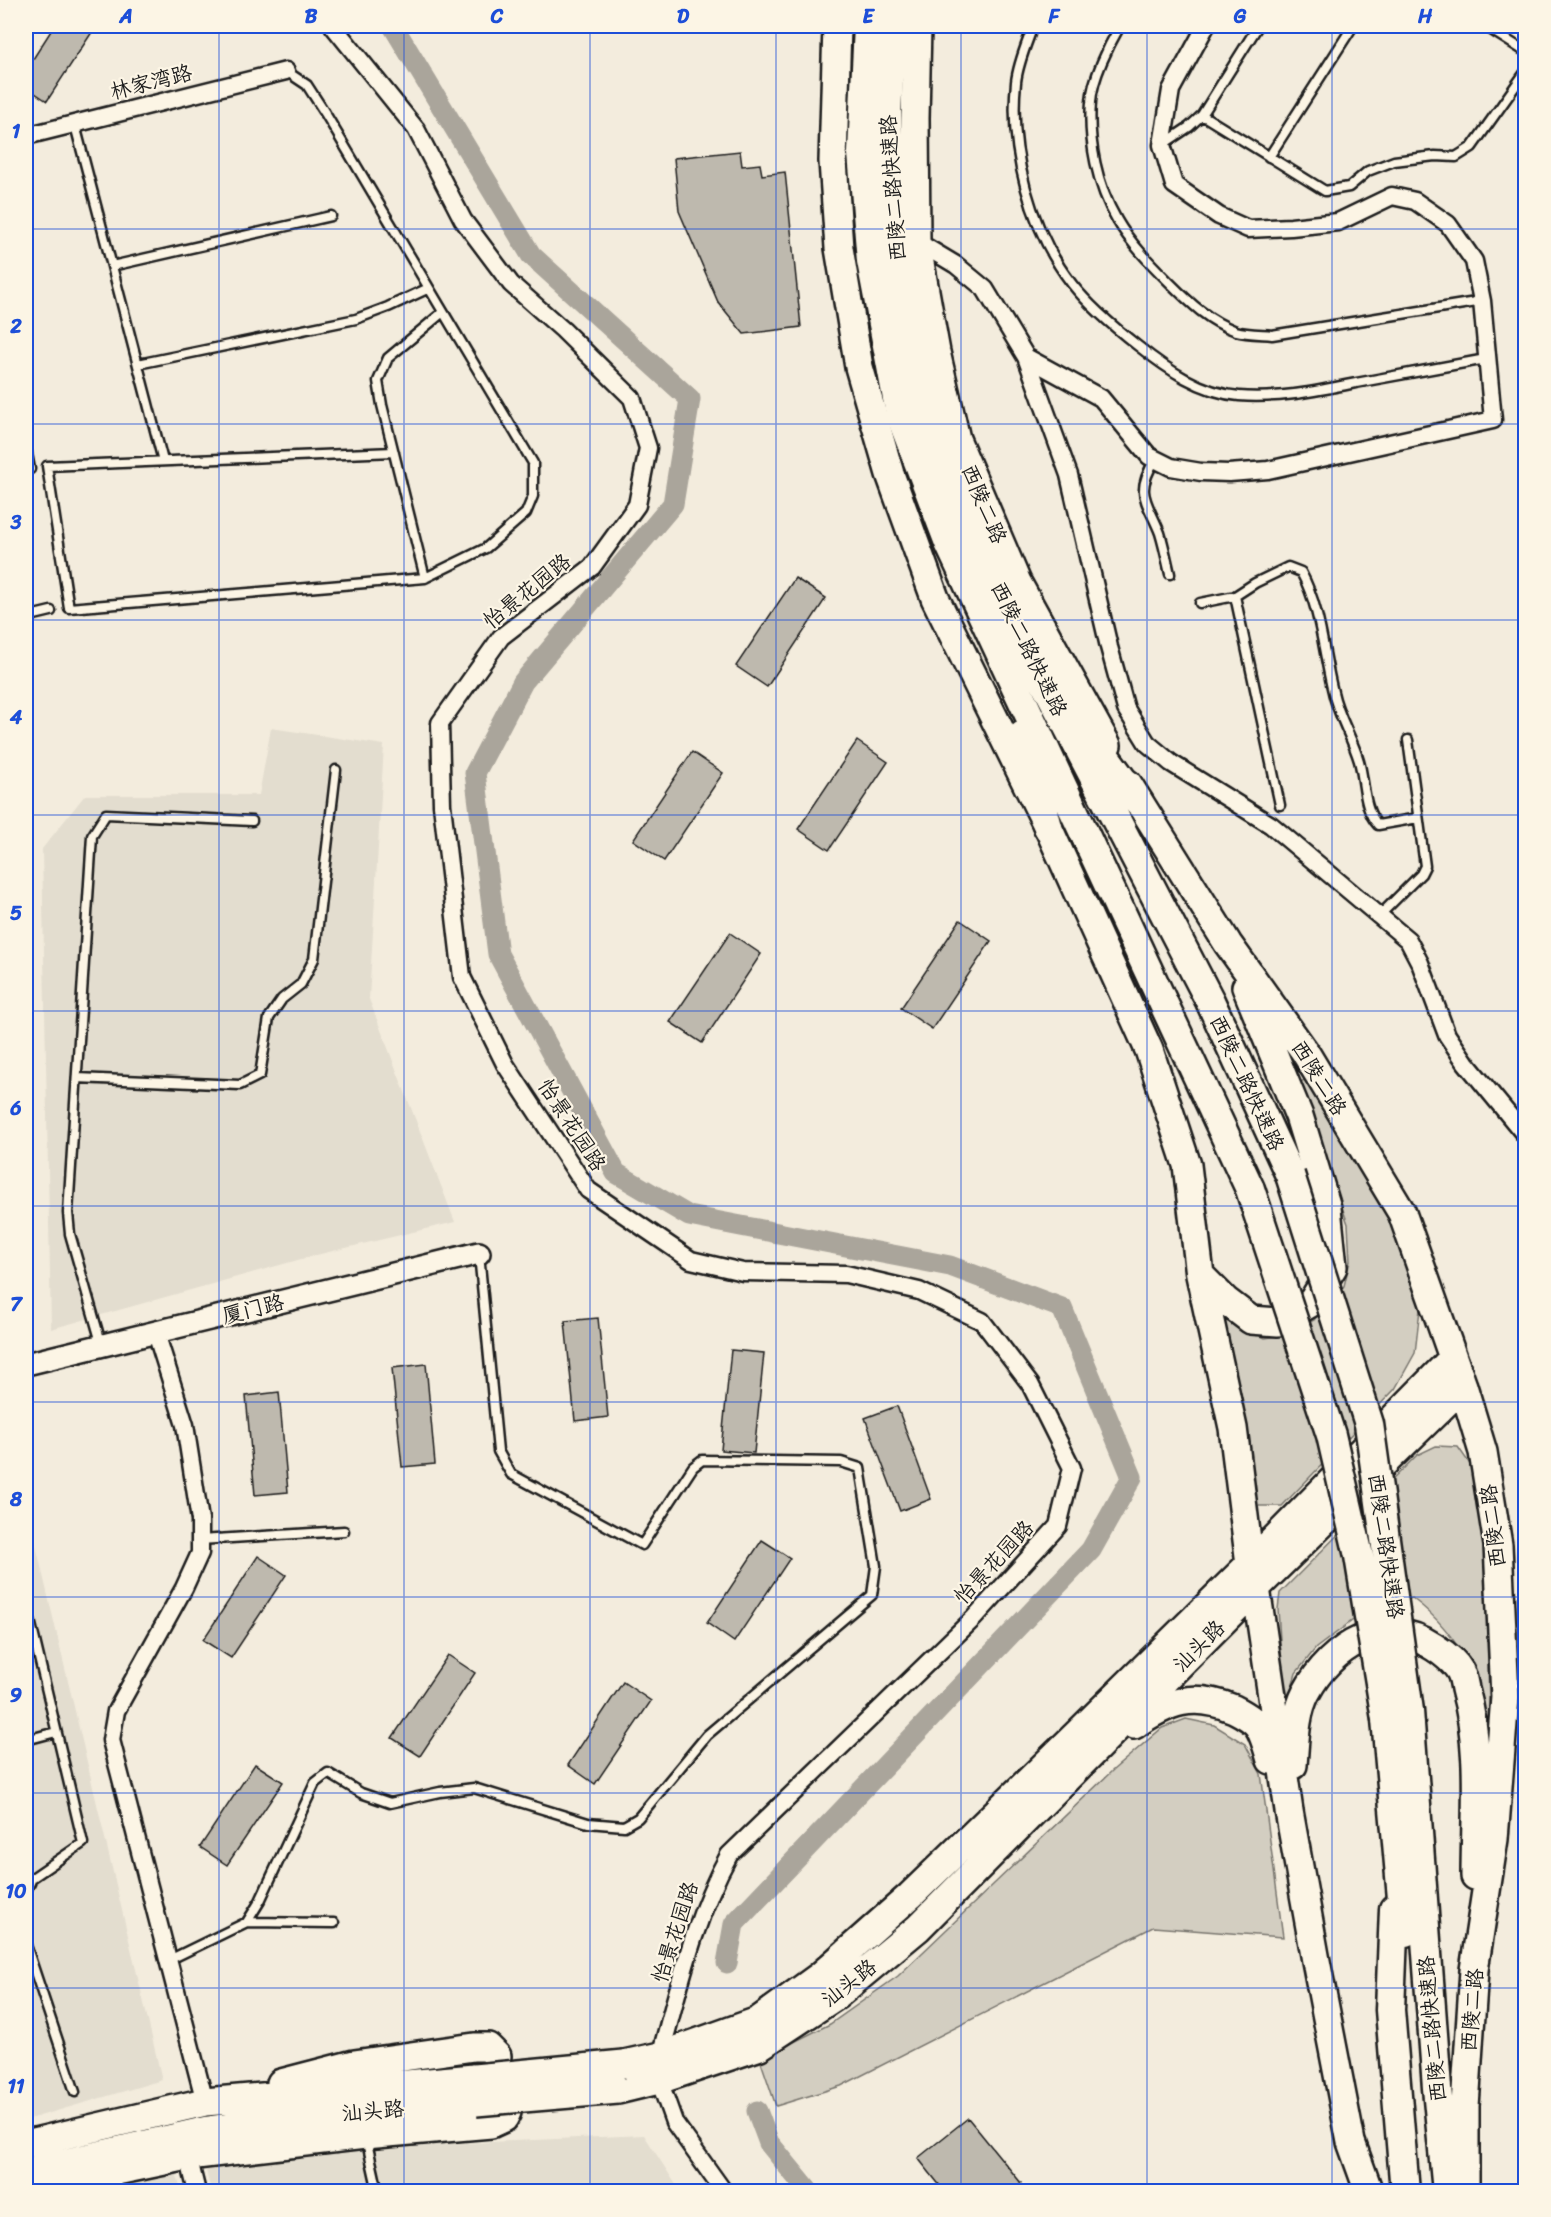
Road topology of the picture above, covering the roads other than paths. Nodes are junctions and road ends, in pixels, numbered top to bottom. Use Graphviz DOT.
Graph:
graph roads {
  1 [pos="333,26"];
  2 [pos="837,26"];
  3 [pos="868,26"];
  4 [pos="892,26"];
  5 [pos="917,26"];
  6 [pos="1033,26"];
  7 [pos="1120,26"];
  8 [pos="1206,26"];
  9 [pos="1258,26"];
  10 [pos="1353,26"];
  11 [pos="1485,26"];
  12 [pos="1526,51"];
  13 [pos="286,71"];
  14 [pos="1526,71"];
  15 [pos="1202,115"];
  16 [pos="75,125"];
  17 [pos="26,136"];
  18 [pos="1161,145"];
  19 [pos="1269,157"];
  20 [pos="331,216"];
  21 [pos="916,241"];
  22 [pos="112,266"];
  23 [pos="429,288"];
  24 [pos="1482,301"];
  25 [pos="443,312"];
  26 [pos="909,351"];
  27 [pos="1026,357"];
  28 [pos="1486,359"];
  29 [pos="138,364"];
  30 [pos="26,448"];
  31 [pos="394,452"];
  32 [pos="1155,460"];
  33 [pos="163,461"];
  34 [pos="30,469"];
  35 [pos="1170,574"];
  36 [pos="425,578"];
  37 [pos="1235,597"];
  38 [pos="1200,603"];
  39 [pos="51,611"];
  40 [pos="26,617"];
  41 [pos="1014,652"];
  42 [pos="1408,740"];
  43 [pos="336,770"];
  44 [pos="1139,803"];
  45 [pos="1280,805"];
  46 [pos="1418,818"];
  47 [pos="252,821"];
  48 [pos="1048,827"];
  49 [pos="1380,915"];
  50 [pos="1228,944"];
  51 [pos="77,1078"];
  52 [pos="1526,1136"];
  53 [pos="479,1253"];
  54 [pos="1200,1275"];
  55 [pos="156,1333"];
  56 [pos="102,1347"];
  57 [pos="1453,1358"];
  58 [pos="26,1364"];
  59 [pos="1463,1386"];
  60 [pos="344,1531"];
  61 [pos="200,1540"];
  62 [pos="1253,1576"];
  63 [pos="26,1603"];
  64 [pos="1398,1715"];
  65 [pos="56,1732"];
  66 [pos="26,1740"];
  67 [pos="1095,1751"];
  68 [pos="1289,1811"];
  69 [pos="1397,1841"];
  70 [pos="26,1891"];
  71 [pos="247,1922"];
  72 [pos="334,1923"];
  73 [pos="26,1946"];
  74 [pos="170,1960"];
  75 [pos="1474,1970"];
  76 [pos="497,2056"];
  77 [pos="659,2068"];
  78 [pos="475,2090"];
  79 [pos="75,2092"];
  80 [pos="205,2102"];
  81 [pos="507,2112"];
  82 [pos="365,2135"];
  83 [pos="26,2144"];
  84 [pos="188,2156"];
  85 [pos="26,2172"];
  86 [pos="26,2190"];
  87 [pos="197,2192"];
  88 [pos="378,2192"];
  89 [pos="724,2192"];
  90 [pos="1370,2192"];
  91 [pos="1405,2192"];
  92 [pos="1430,2192"];
  93 [pos="1447,2192"];
  94 [pos="1465,2192"];
  1 -- 77 [label="street, 怡景花园路"];
  2 -- 48 [label="main road"];
  3 -- 41 [label="highway, 西陵二路快速路"];
  4 -- 26 [label="highway, 西陵二路快速路"];
  5 -- 21 [label="main road, 西陵二路"];
  6 -- 28 [label="lane"];
  7 -- 24 [label="lane"];
  8 -- 18 [label="street"];
  9 -- 15 [label="lane"];
  10 -- 19 [label="lane"];
  11 -- 12 [label="lane"];
  13 -- 16 [label="street, 林家湾路"];
  13 -- 23 [label="lane"];
  14 -- 19 [label="lane"];
  15 -- 18 [label="lane"];
  15 -- 19 [label="lane"];
  16 -- 17 [label="street, 林家湾路"];
  16 -- 22 [label="lane"];
  18 -- 24 [label="street"];
  20 -- 22 [label="lane"];
  21 -- 26 [label="highway"];
  21 -- 27 [label="street"];
  21 -- 44 [label="main road, 西陵二路"];
  22 -- 29 [label="lane"];
  23 -- 25 [label="lane"];
  23 -- 29 [label="lane"];
  24 -- 28 [label="street"];
  25 -- 31 [label="lane"];
  25 -- 36 [label="lane"];
  26 -- 41 [label="highway, 西陵二路快速路"];
  27 -- 32 [label="street"];
  27 -- 49 [label="street"];
  28 -- 32 [label="street"];
  29 -- 33 [label="lane"];
  30 -- 34 [label="lane"];
  31 -- 33 [label="lane"];
  31 -- 36 [label="lane"];
  32 -- 35 [label="lane"];
  33 -- 36 [label="lane"];
  37 -- 38 [label="lane"];
  37 -- 45 [label="lane"];
  37 -- 46 [label="lane"];
  39 -- 40 [label="lane"];
  41 -- 44 [label="highway"];
  41 -- 48 [label="highway"];
  41 -- 64 [label="highway, 西陵二路快速路, bridge"];
  41 -- 64 [label="highway, 西陵二路快速路, bridge"];
  42 -- 46 [label="lane"];
  43 -- 51 [label="lane"];
  44 -- 50 [label="main road, 西陵二路"];
  46 -- 49 [label="lane"];
  47 -- 51 [label="lane"];
  48 -- 54 [label="main road"];
  49 -- 52 [label="street"];
  50 -- 54 [label="main road"];
  50 -- 57 [label="main road, 西陵二路"];
  51 -- 56 [label="lane"];
  53 -- 55 [label="street, 厦门路"];
  53 -- 71 [label="lane"];
  54 -- 62 [label="main road"];
  55 -- 56 [label="street, 厦门路"];
  55 -- 61 [label="street"];
  56 -- 58 [label="street, 厦门路"];
  57 -- 59 [label="main road, 西陵二路"];
  57 -- 62 [label="main road, 汕头路"];
  59 -- 62 [label="main road, 汕头路"];
  59 -- 75 [label="main road, 西陵二路"];
  60 -- 61 [label="lane"];
  61 -- 74 [label="street"];
  62 -- 67 [label="main road, 汕头路"];
  62 -- 68 [label="main road"];
  62 -- 77 [label="main road, 汕头路"];
  63 -- 65 [label="lane"];
  64 -- 69 [label="highway, 西陵二路快速路"];
  64 -- 93 [label="highway, 西陵二路快速路"];
  65 -- 66 [label="lane"];
  65 -- 70 [label="lane"];
  67 -- 68 [label="main road"];
  67 -- 77 [label="main road, 汕头路"];
  68 -- 75 [label="main road"];
  68 -- 90 [label="main road"];
  69 -- 91 [label="highway"];
  69 -- 92 [label="highway, 西陵二路快速路"];
  71 -- 72 [label="lane"];
  71 -- 74 [label="lane"];
  73 -- 79 [label="lane"];
  74 -- 80 [label="street"];
  75 -- 94 [label="main road, 西陵二路"];
  76 -- 80 [label="main road"];
  77 -- 78 [label="main road, 汕头路, bridge"];
  77 -- 89 [label="street"];
  78 -- 80 [label="main road, 汕头路"];
  78 -- 85 [label="main road, 汕头路"];
  80 -- 83 [label="main road, 汕头路"];
  81 -- 82 [label="main road"];
  82 -- 84 [label="main road"];
  82 -- 88 [label="lane"];
  84 -- 86 [label="main road"];
  84 -- 87 [label="street"];
}
